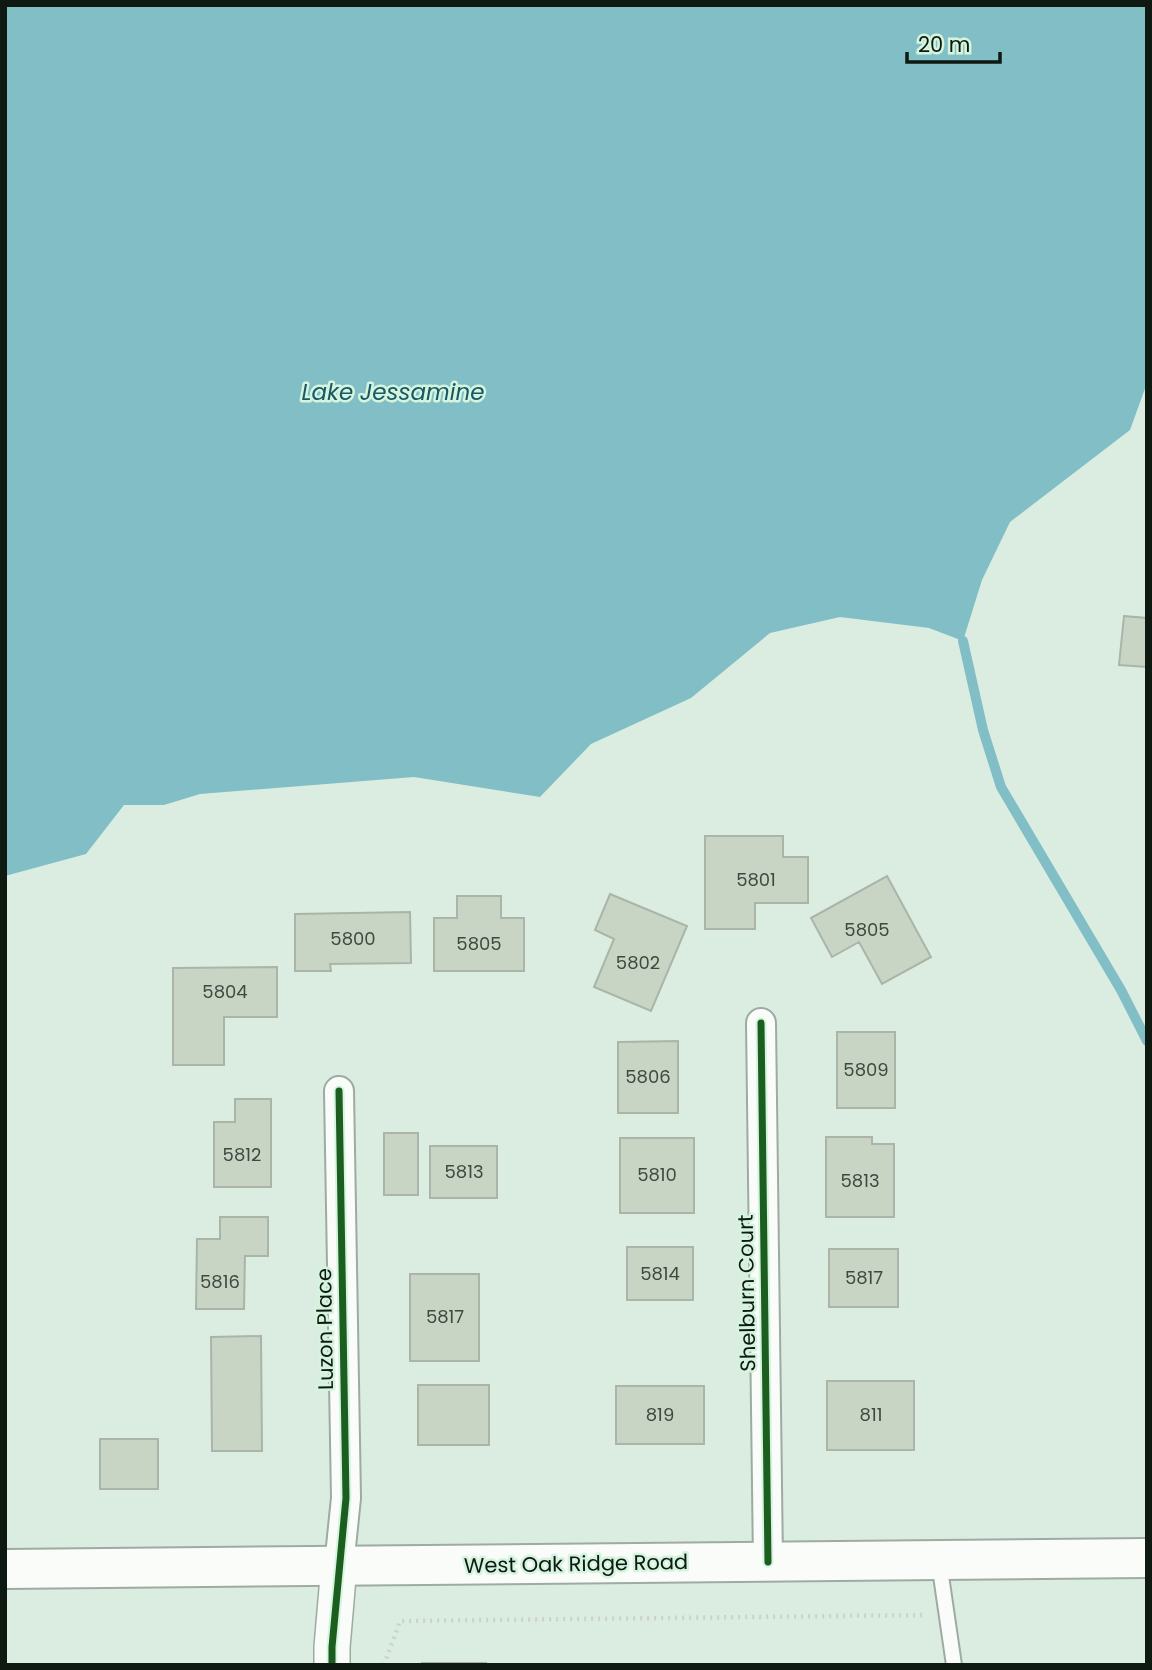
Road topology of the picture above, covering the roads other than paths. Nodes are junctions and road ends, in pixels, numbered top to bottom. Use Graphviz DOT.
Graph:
graph roads {
  1 [pos="761,1023"];
  2 [pos="339,1091"];
  3 [pos="1147,1558"];
  4 [pos="939,1560"];
  5 [pos="768,1562"];
  6 [pos="339,1566"];
  7 [pos="5,1569"];
  8 [pos="332,1665"];
  9 [pos="954,1665"];
  1 -- 5 [label="street, Shelburn Court"];
  2 -- 6 [label="street, Luzon Place"];
  3 -- 4 [label="main road, West Oak Ridge Road"];
  4 -- 5 [label="main road, West Oak Ridge Road"];
  4 -- 9 [label="lane"];
  5 -- 6 [label="main road, West Oak Ridge Road"];
  6 -- 7 [label="main road, West Oak Ridge Road"];
  6 -- 8 [label="street"];
}
